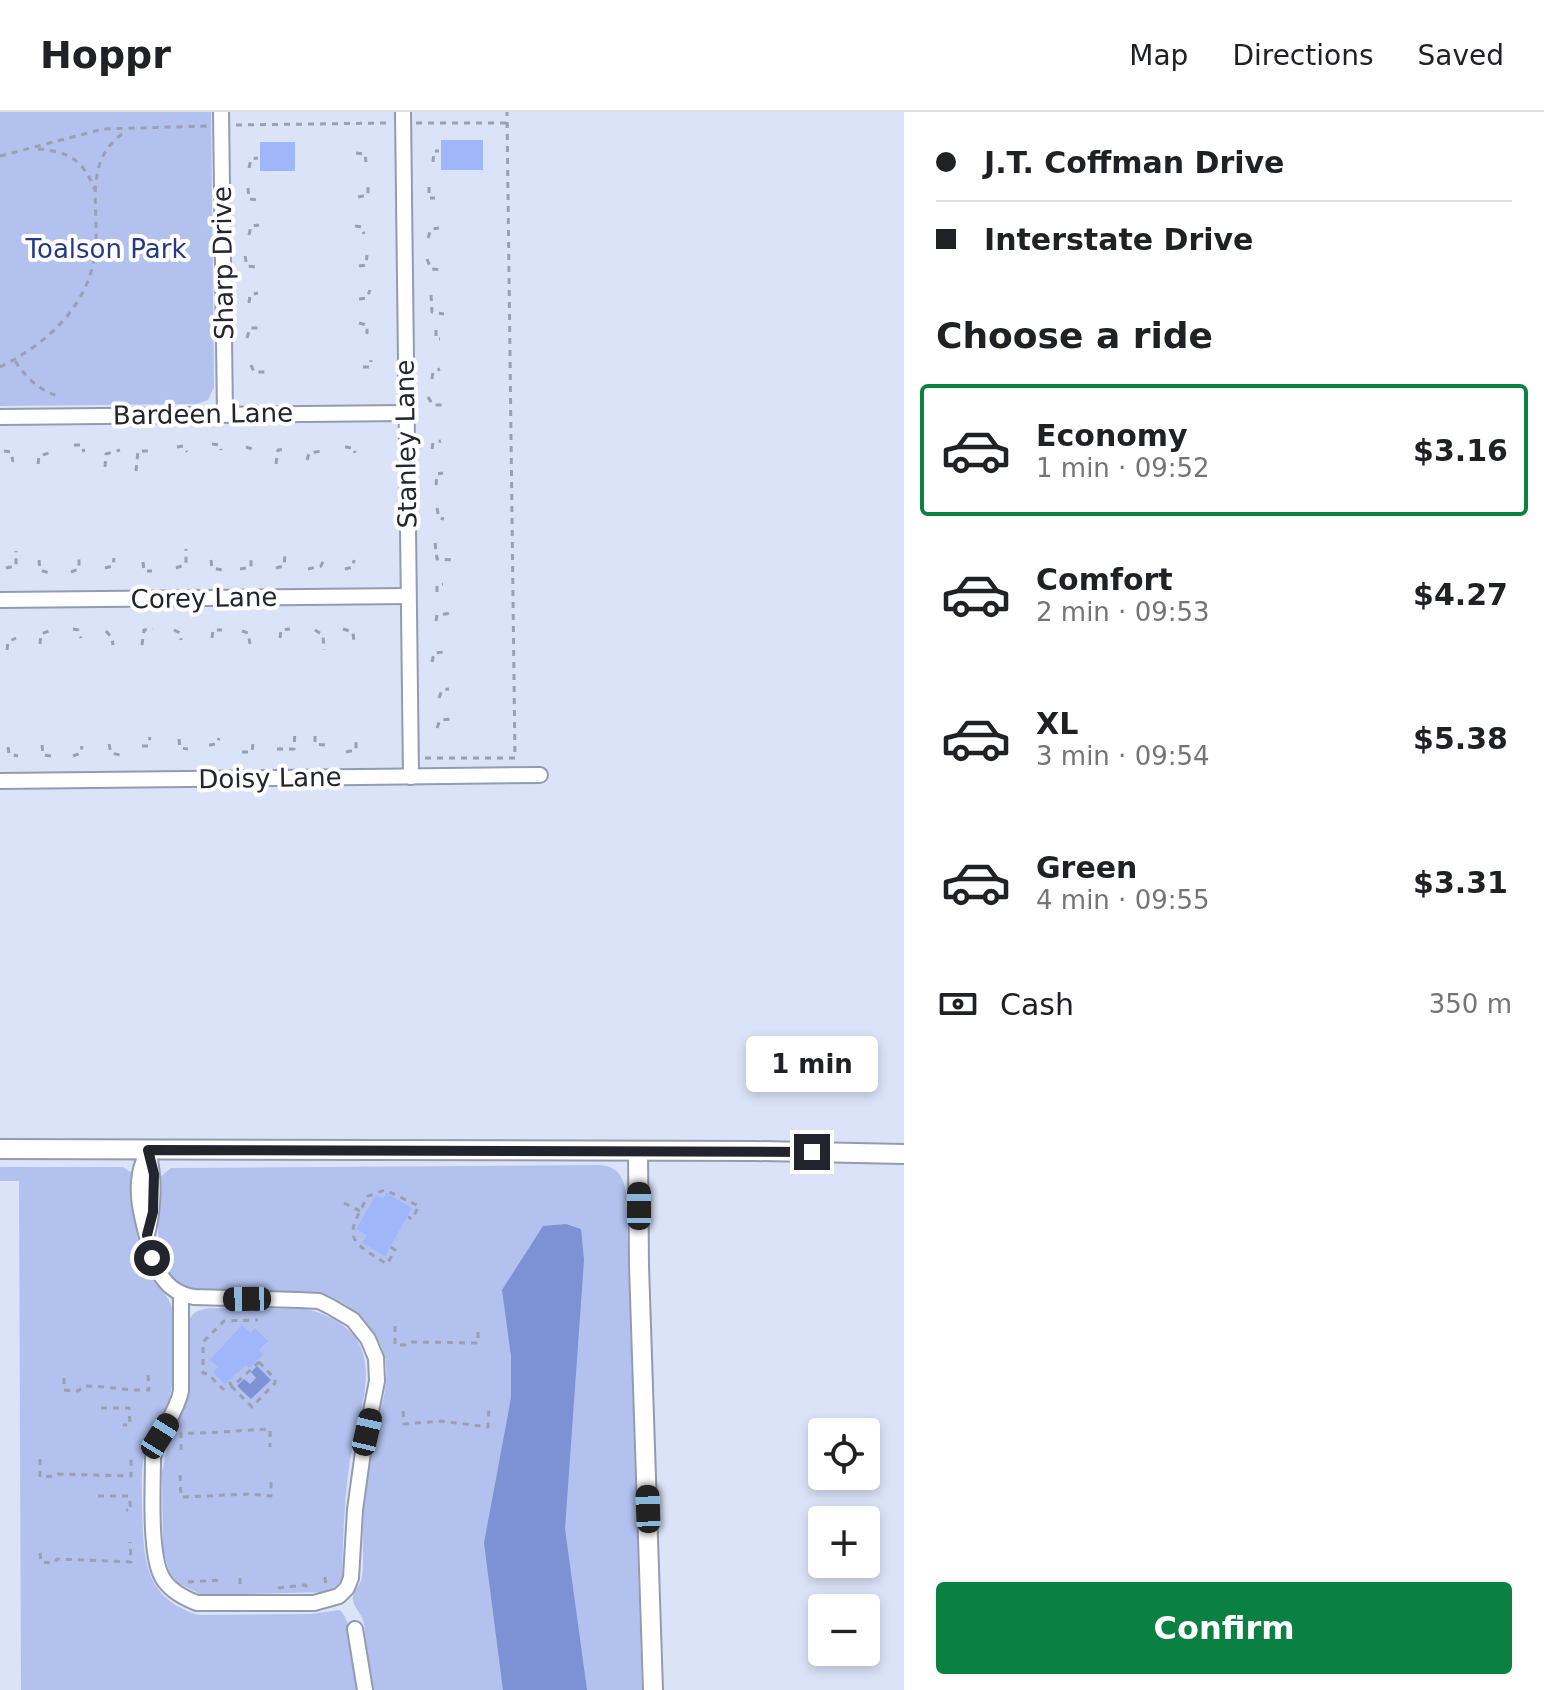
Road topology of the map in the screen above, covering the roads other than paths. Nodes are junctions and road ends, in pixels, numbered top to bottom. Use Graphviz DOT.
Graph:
graph roads {
  1 [pos="221,112"];
  2 [pos="404,119"];
  3 [pos="406,413"];
  4 [pos="225,414"];
  5 [pos="0,417"];
  6 [pos="408,596"];
  7 [pos="0,600"];
  8 [pos="540,775"];
  9 [pos="411,777"];
  10 [pos="0,781"];
  11 [pos="0,1149"];
  12 [pos="148,1150"];
  13 [pos="638,1151"];
  14 [pos="904,1154"];
  15 [pos="181,1295"];
  16 [pos="355,1629"];
  17 [pos="365,1690"];
  18 [pos="653,1690"];
  1 -- 4 [label="street, Sharp Drive"];
  2 -- 3 [label="street, Stanley Lane"];
  3 -- 4 [label="street, Bardeen Lane"];
  3 -- 6 [label="street, Stanley Lane"];
  4 -- 5 [label="street, Bardeen Lane"];
  6 -- 7 [label="street, Corey Lane"];
  6 -- 9 [label="street, Stanley Lane"];
  8 -- 9 [label="street, Doisy Lane"];
  9 -- 10 [label="street, Doisy Lane"];
  11 -- 12 [label="main road"];
  12 -- 13 [label="main road"];
  12 -- 15 [label="street"];
  13 -- 14 [label="main road"];
  13 -- 18 [label="main road"];
  15 -- 15 [label="street"];
  16 -- 17 [label="street"];
}
